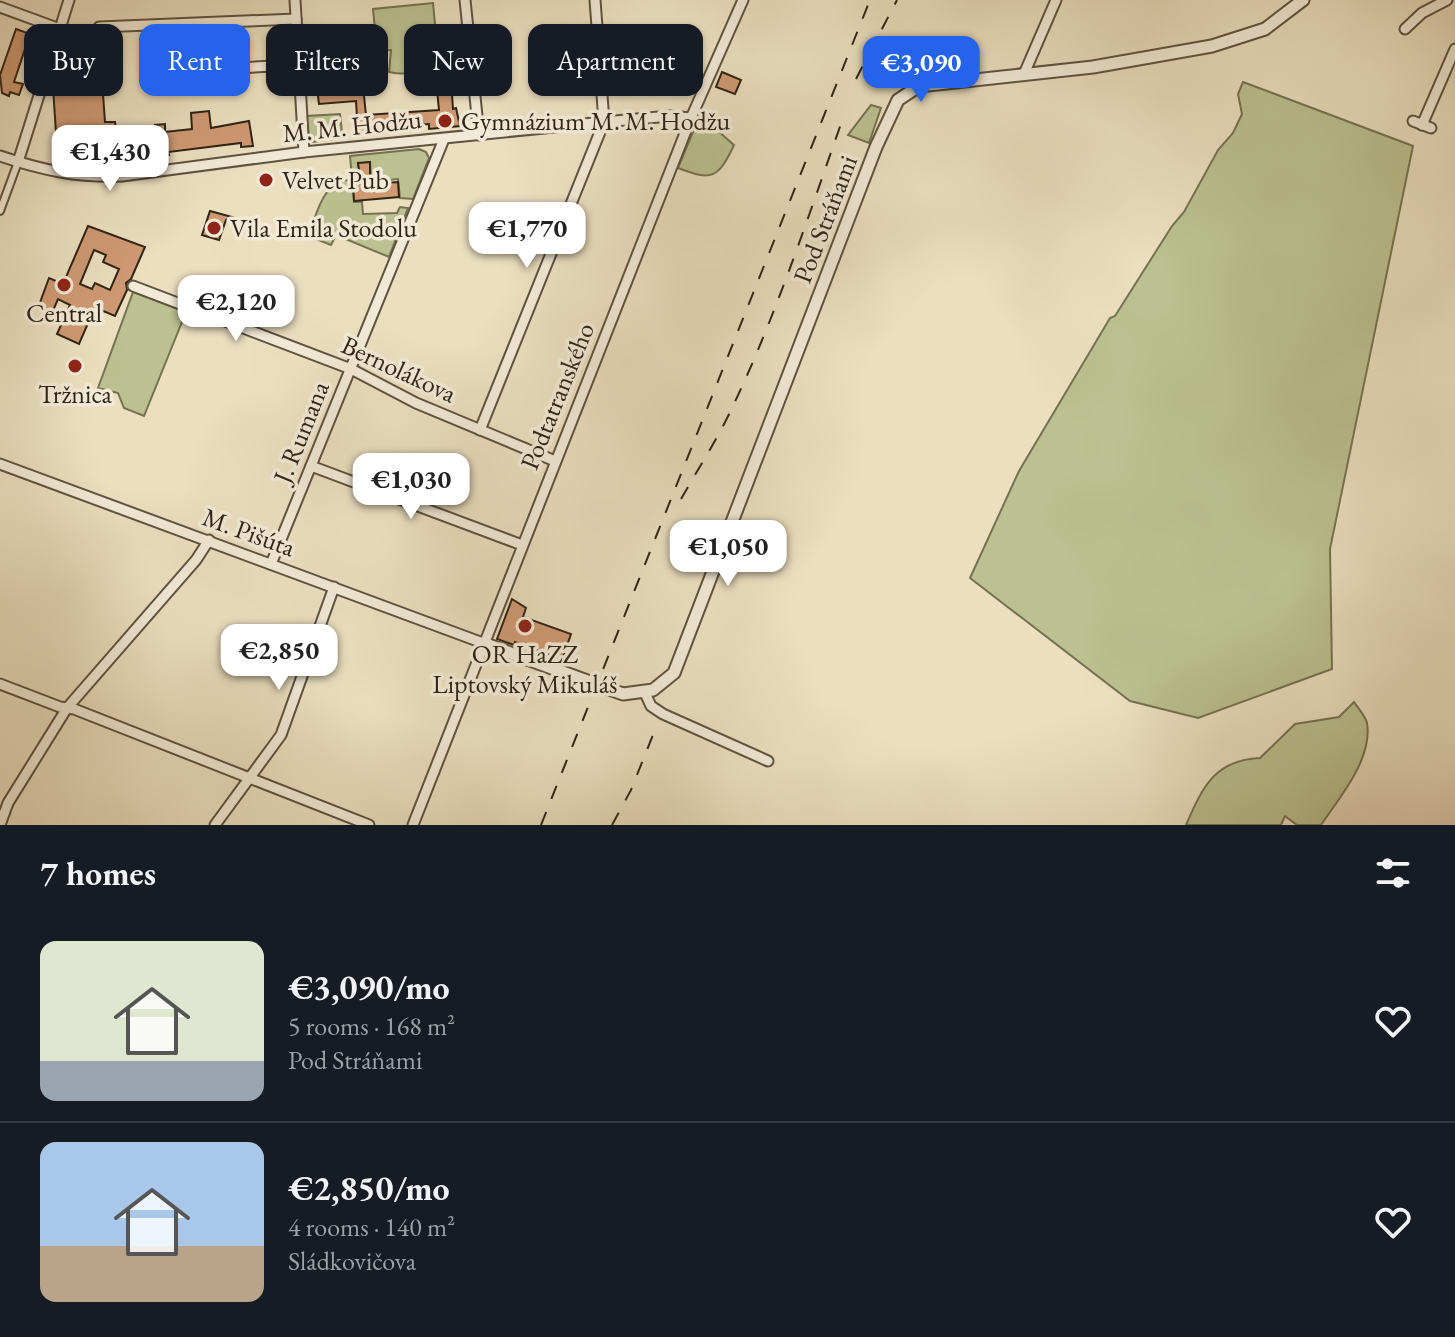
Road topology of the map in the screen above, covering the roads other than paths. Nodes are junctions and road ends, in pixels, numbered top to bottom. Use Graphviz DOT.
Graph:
graph roads {
  1 [pos="69,0"];
  2 [pos="295,0"];
  3 [pos="465,0"];
  4 [pos="595,0"];
  5 [pos="743,0"];
  6 [pos="1056,0"];
  7 [pos="1303,0"];
  8 [pos="1447,0"];
  9 [pos="0,7"];
  10 [pos="296,19"];
  11 [pos="46,24"];
  12 [pos="62,24"];
  13 [pos="185,24"];
  14 [pos="1405,29"];
  15 [pos="1455,49"];
  16 [pos="1024,74"];
  17 [pos="39,96"];
  18 [pos="691,118"];
  19 [pos="604,122"];
  20 [pos="1422,125"];
  21 [pos="479,135"];
  22 [pos="444,139"];
  23 [pos="304,152"];
  24 [pos="0,156"];
  25 [pos="18,162"];
  26 [pos="0,211"];
  27 [pos="133,286"];
  28 [pos="351,369"];
  29 [pos="480,430"];
  30 [pos="555,461"];
  31 [pos="0,464"];
  32 [pos="311,466"];
  33 [pos="209,540"];
  34 [pos="522,545"];
  35 [pos="271,564"];
  36 [pos="334,587"];
  37 [pos="483,643"];
  38 [pos="0,684"];
  39 [pos="645,693"];
  40 [pos="67,708"];
  41 [pos="768,761"];
  42 [pos="250,780"];
  43 [pos="2,813"];
  44 [pos="0,825"];
  45 [pos="215,825"];
  46 [pos="369,825"];
  47 [pos="413,825"];
  1 -- 12 [label="street"];
  2 -- 10 [label="street"];
  3 -- 21 [label="street"];
  4 -- 19 [label="street"];
  5 -- 18 [label="street, Podtatranského"];
  6 -- 16 [label="street"];
  7 -- 16 [label="street, Pod Stráňami"];
  8 -- 14 [label="street"];
  9 -- 11 [label="street"];
  10 -- 13 [label="street"];
  10 -- 23 [label="street"];
  15 -- 20 [label="street"];
  16 -- 39 [label="street, Pod Stráňami"];
  17 -- 25 [label="street"];
  18 -- 19 [label="street, M. M. Hodžu"];
  18 -- 30 [label="street, Podtatranského"];
  19 -- 21 [label="street, M. M. Hodžu"];
  19 -- 29 [label="street"];
  21 -- 22 [label="street, M. M. Hodžu"];
  22 -- 23 [label="street, M. M. Hodžu"];
  22 -- 28 [label="street, J. Rumana"];
  23 -- 25 [label="street, M. M. Hodžu"];
  24 -- 25 [label="street, M. M. Hodžu"];
  25 -- 26 [label="street"];
  27 -- 28 [label="street, Bernolákova"];
  28 -- 29 [label="street, Bernolákova"];
  28 -- 32 [label="street, J. Rumana"];
  29 -- 30 [label="street, Bernolákova"];
  30 -- 34 [label="street, Podtatranského"];
  31 -- 33 [label="street, M. Pišúta"];
  32 -- 34 [label="street"];
  32 -- 35 [label="street, J. Rumana"];
  33 -- 35 [label="street, M. Pišúta"];
  33 -- 40 [label="street"];
  34 -- 37 [label="street, Podtatranského"];
  35 -- 36 [label="street, M. Pišúta"];
  36 -- 37 [label="street, M. Pišúta"];
  36 -- 42 [label="street"];
  37 -- 39 [label="street"];
  37 -- 47 [label="street, Podtatranského"];
  38 -- 40 [label="street"];
  39 -- 41 [label="street"];
  40 -- 42 [label="street"];
  40 -- 43 [label="street"];
  42 -- 45 [label="street"];
  42 -- 46 [label="street"];
  43 -- 44 [label="street"];
}
